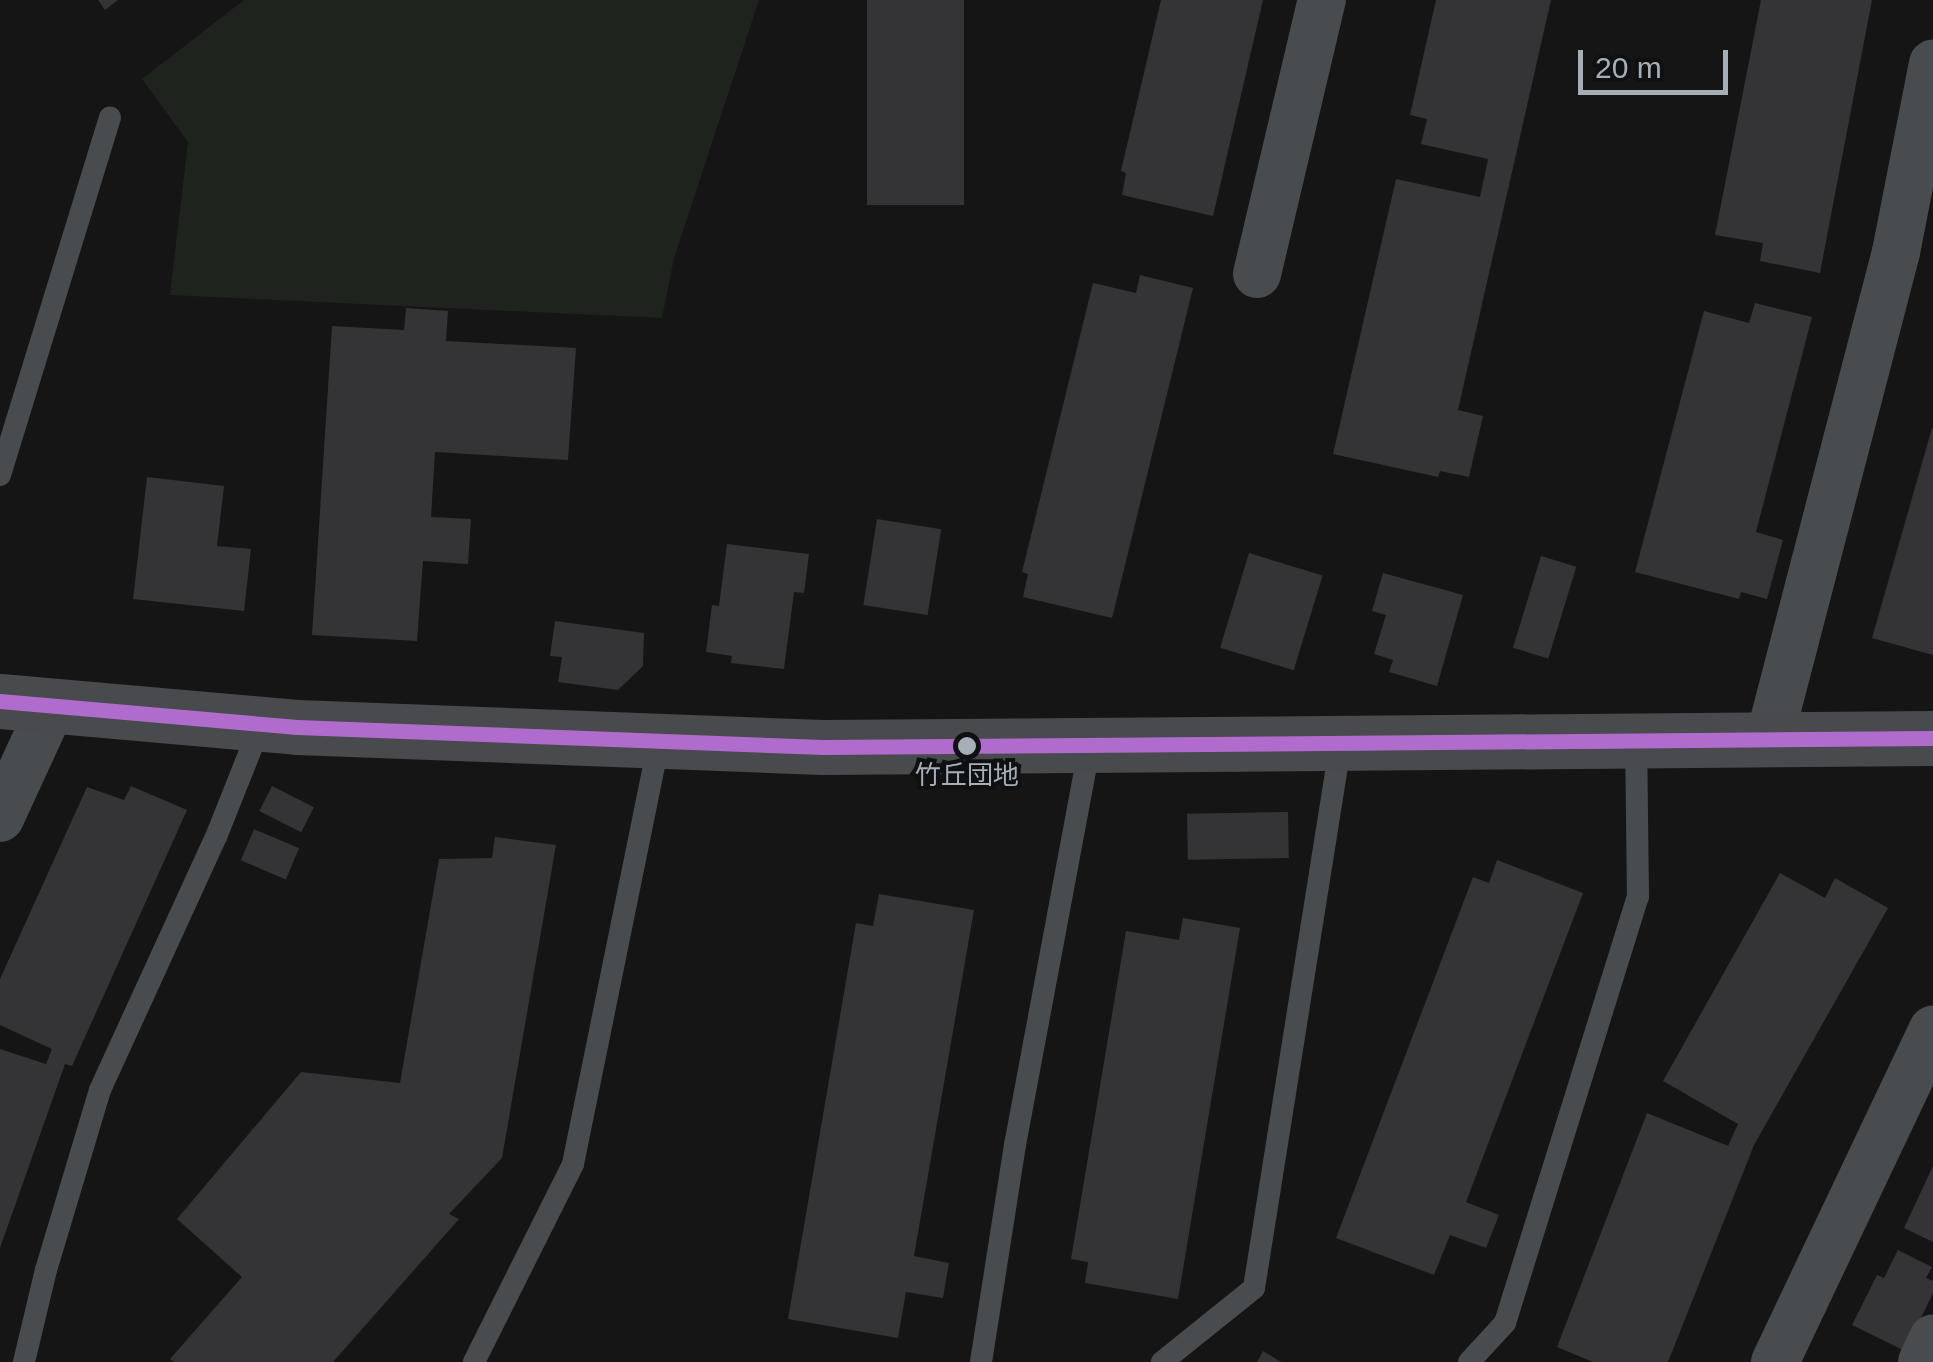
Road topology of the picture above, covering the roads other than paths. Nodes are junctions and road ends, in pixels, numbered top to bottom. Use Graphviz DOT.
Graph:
graph roads {
  1 [pos="1322,0"];
  2 [pos="1933,64"];
  3 [pos="110,118"];
  4 [pos="1257,274"];
  5 [pos="0,475"];
  6 [pos="26,704"];
  7 [pos="262,724"];
  8 [pos="659,738"];
  9 [pos="1933,738"];
  10 [pos="1341,740"];
  11 [pos="1769,740"];
  12 [pos="1636,741"];
  13 [pos="1090,742"];
  14 [pos="0,818"];
  15 [pos="1933,1030"];
  16 [pos="1933,1338"];
  17 [pos="24,1362"];
  18 [pos="474,1362"];
  19 [pos="981,1362"];
  20 [pos="1162,1362"];
  21 [pos="1469,1362"];
  22 [pos="1776,1362"];
  23 [pos="1922,1362"];
  1 -- 4 [label="street"];
  2 -- 11 [label="street"];
  3 -- 5 [label="lane"];
  6 -- 7 [label="street"];
  6 -- 14 [label="street"];
  7 -- 8 [label="street"];
  7 -- 17 [label="lane"];
  8 -- 13 [label="street"];
  8 -- 18 [label="lane"];
  9 -- 11 [label="street"];
  10 -- 12 [label="street"];
  10 -- 13 [label="street"];
  10 -- 20 [label="lane"];
  11 -- 12 [label="street"];
  12 -- 21 [label="lane"];
  13 -- 19 [label="lane"];
  15 -- 22 [label="street"];
  16 -- 23 [label="street"];
}
